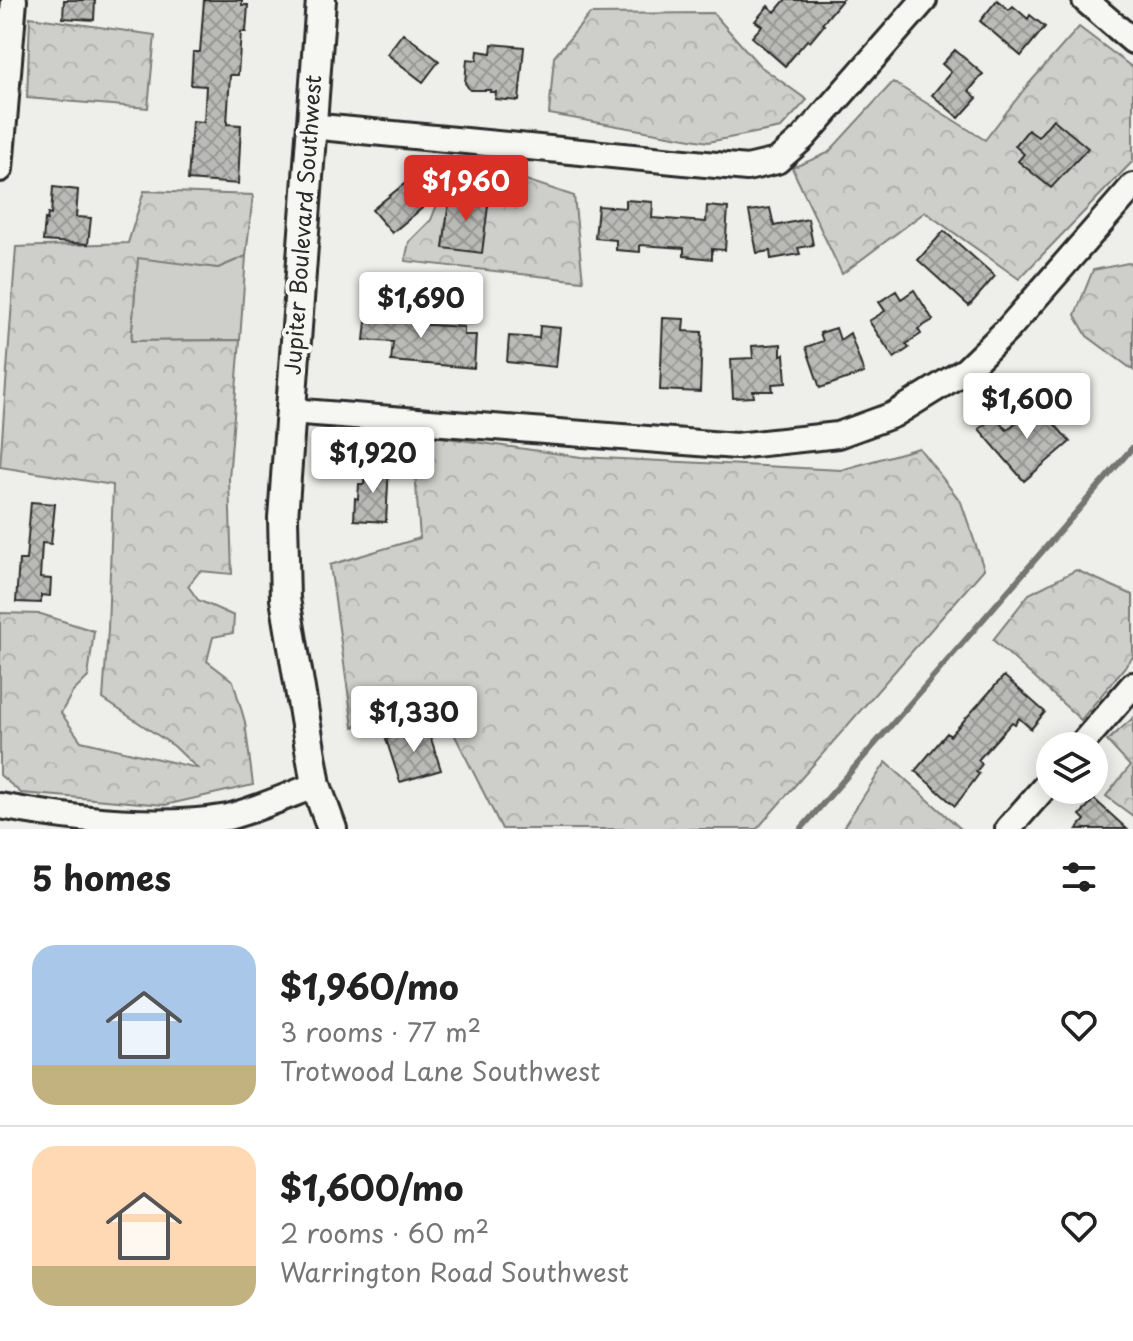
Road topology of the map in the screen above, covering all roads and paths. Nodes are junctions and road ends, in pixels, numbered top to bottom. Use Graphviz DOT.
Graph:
graph roads {
  1 [pos="14,0"];
  2 [pos="321,0"];
  3 [pos="924,0"];
  4 [pos="1085,0"];
  5 [pos="1133,41"];
  6 [pos="310,126"];
  7 [pos="0,169"];
  8 [pos="1133,186"];
  9 [pos="290,411"];
  10 [pos="1133,685"];
  11 [pos="1092,732"];
  12 [pos="316,785"];
  13 [pos="1036,797"];
  14 [pos="0,806"];
  15 [pos="332,829"];
  16 [pos="1008,829"];
  1 -- 7 [label="street"];
  2 -- 6 [label="street, Jupiter Boulevard Southwest"];
  3 -- 6 [label="street"];
  4 -- 5 [label="street"];
  6 -- 9 [label="street, Jupiter Boulevard Southwest"];
  8 -- 9 [label="street"];
  9 -- 12 [label="street, Jupiter Boulevard Southwest"];
  10 -- 11 [label="street"];
  12 -- 14 [label="street"];
  12 -- 15 [label="street, Jupiter Boulevard Southwest"];
  13 -- 16 [label="street"];
}
